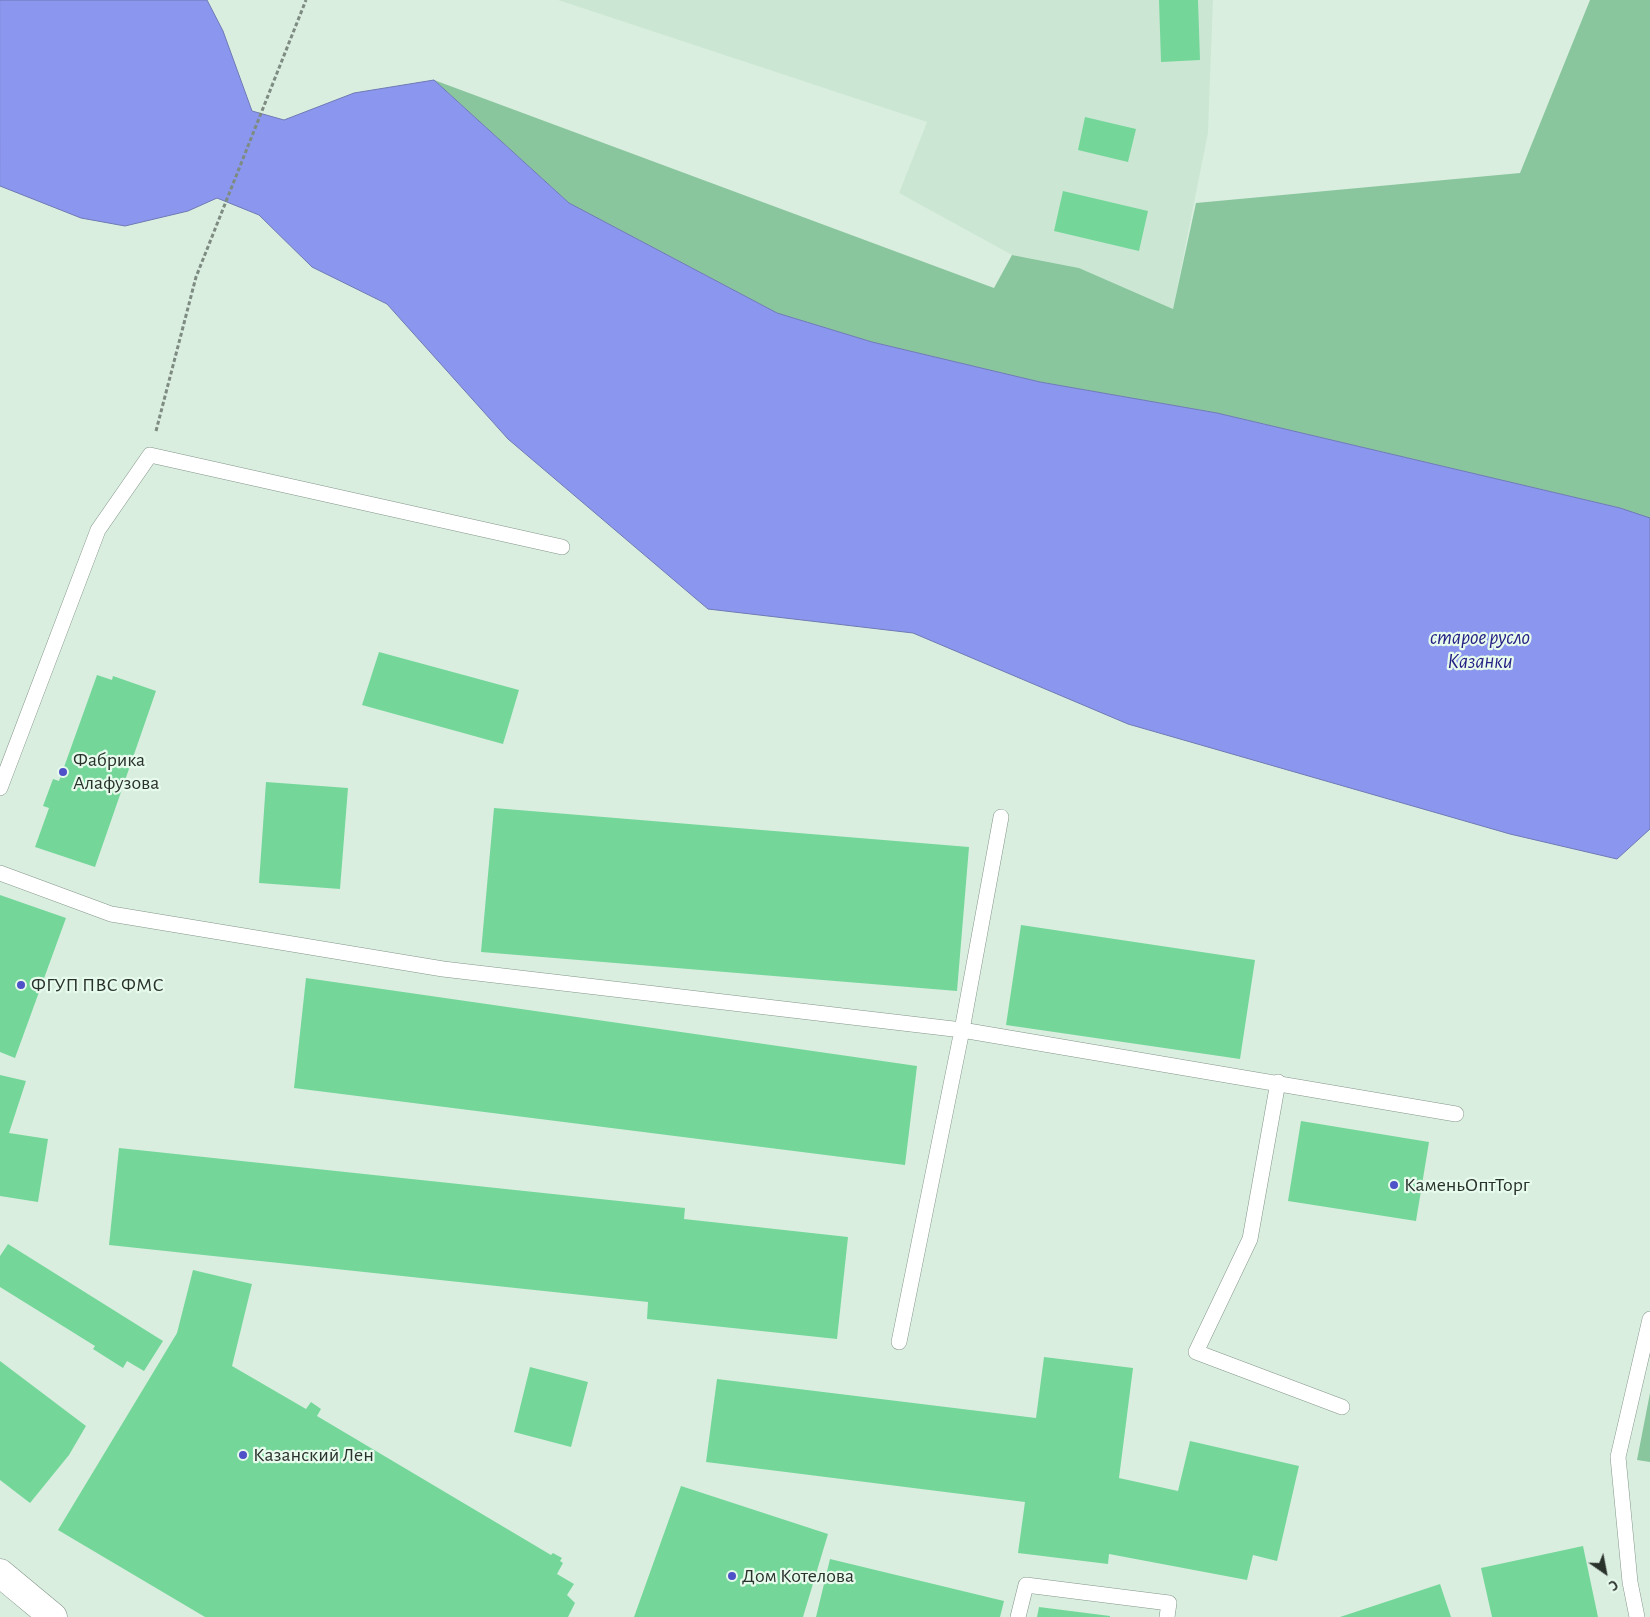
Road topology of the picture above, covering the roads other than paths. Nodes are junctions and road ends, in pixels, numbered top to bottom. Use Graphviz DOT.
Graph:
graph roads {
  1 [pos="562,547"];
  2 [pos="0,788"];
  3 [pos="1001,817"];
  4 [pos="0,873"];
  5 [pos="962,1030"];
  6 [pos="1278,1082"];
  7 [pos="1456,1114"];
  8 [pos="1650,1319"];
  9 [pos="899,1342"];
  10 [pos="1342,1407"];
  11 [pos="0,1573"];
  12 [pos="53,1617"];
  13 [pos="1018,1617"];
  14 [pos="1167,1617"];
  15 [pos="1637,1617"];
  1 -- 2 [label="lane"];
  3 -- 5 [label="lane"];
  4 -- 5 [label="lane"];
  5 -- 6 [label="lane"];
  5 -- 9 [label="lane"];
  6 -- 7 [label="lane"];
  6 -- 10 [label="lane"];
  8 -- 15 [label="lane"];
  11 -- 12 [label="street"];
  13 -- 14 [label="lane"];
}
